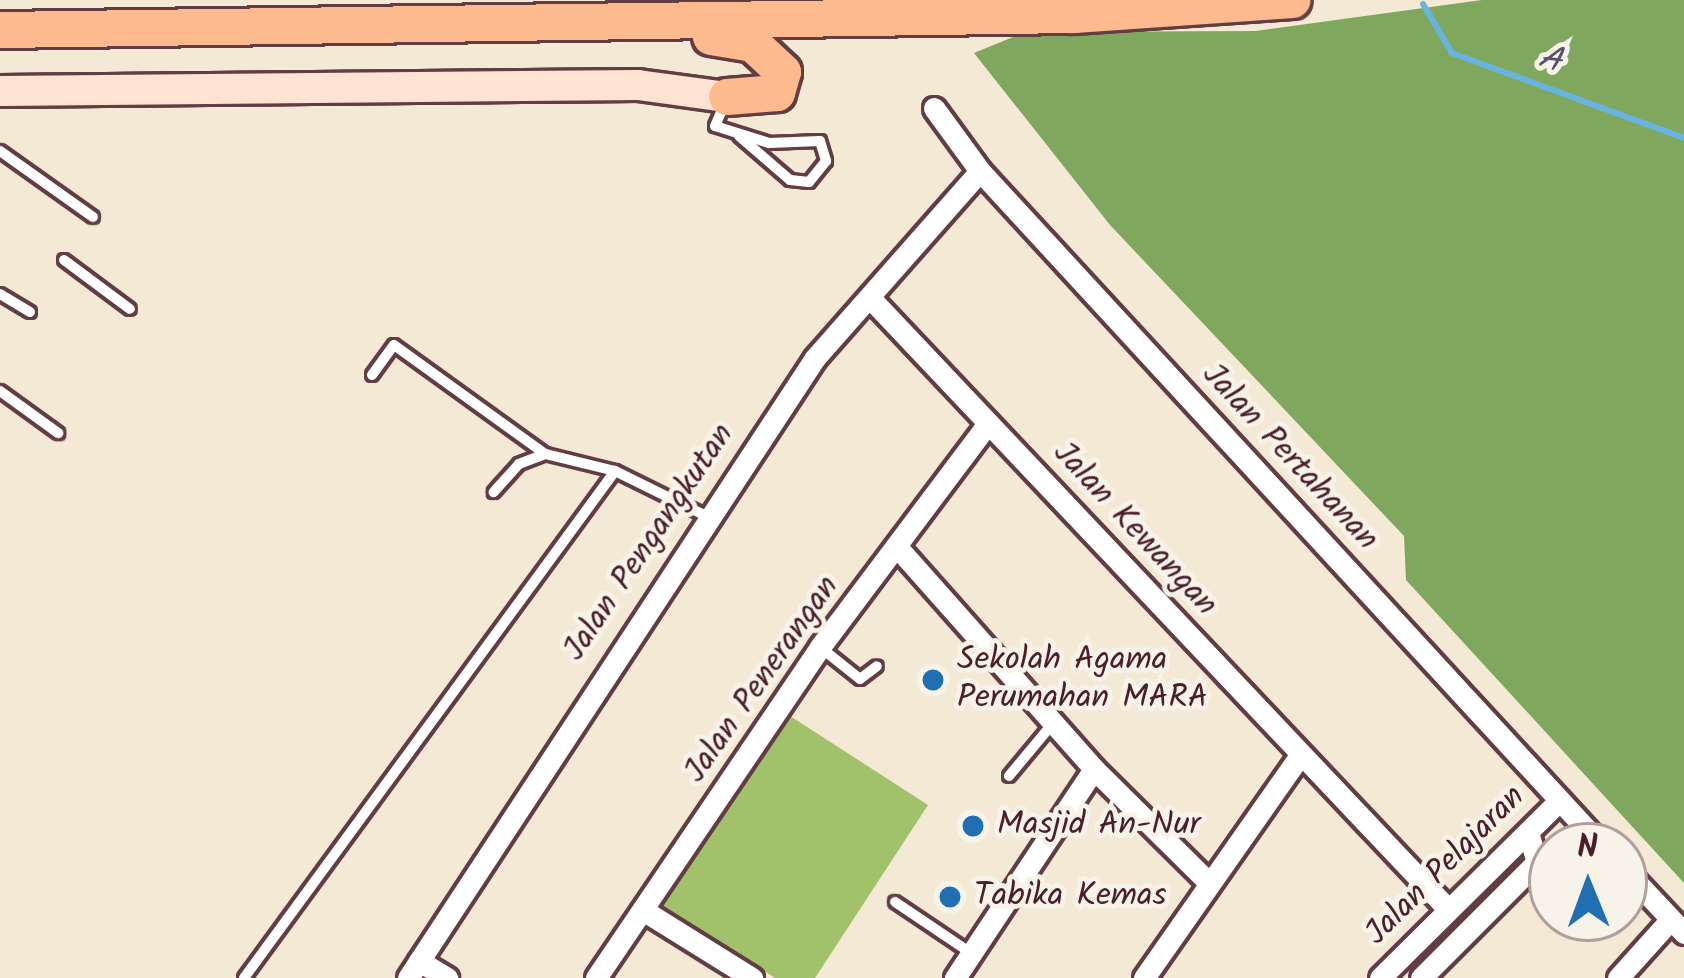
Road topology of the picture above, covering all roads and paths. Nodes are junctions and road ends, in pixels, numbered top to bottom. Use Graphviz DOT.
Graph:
graph roads {
  1 [pos="1292,0"];
  2 [pos="599,22"];
  3 [pos="0,30"];
  4 [pos="0,91"];
  5 [pos="727,97"];
  6 [pos="934,108"];
  7 [pos="739,136"];
  8 [pos="0,151"];
  9 [pos="980,171"];
  10 [pos="93,217"];
  11 [pos="64,260"];
  12 [pos="0,294"];
  13 [pos="872,300"];
  14 [pos="130,309"];
  15 [pos="30,312"];
  16 [pos="372,375"];
  17 [pos="0,391"];
  18 [pos="988,423"];
  19 [pos="58,433"];
  20 [pos="545,454"];
  21 [pos="615,471"];
  22 [pos="494,491"];
  23 [pos="708,517"];
  24 [pos="898,548"];
  25 [pos="820,647"];
  26 [pos="877,667"];
  27 [pos="1054,722"];
  28 [pos="1300,755"];
  29 [pos="1094,769"];
  30 [pos="1010,776"];
  31 [pos="1559,801"];
  32 [pos="1539,822"];
  33 [pos="1579,822"];
  34 [pos="1528,833"];
  35 [pos="1528,871"];
  36 [pos="1206,880"];
  37 [pos="1648,895"];
  38 [pos="896,902"];
  39 [pos="1447,908"];
  40 [pos="646,912"];
  41 [pos="1677,926"];
  42 [pos="970,953"];
  43 [pos="413,970"];
  44 [pos="244,978"];
  45 [pos="447,978"];
  46 [pos="596,978"];
  47 [pos="752,978"];
  48 [pos="955,978"];
  49 [pos="1144,978"];
  50 [pos="1380,978"];
  51 [pos="1421,978"];
  52 [pos="1618,978"];
  1 -- 2 [label="highway"];
  2 -- 3 [label="highway"];
  2 -- 5 [label="highway"];
  4 -- 5 [label="street"];
  5 -- 7 [label="lane"];
  6 -- 9 [label="street, Jalan Pertahanan"];
  7 -- 7 [label="lane"];
  8 -- 10 [label="lane"];
  9 -- 13 [label="street, Jalan Pengangkutan"];
  9 -- 31 [label="street, Jalan Pertahanan"];
  11 -- 14 [label="lane"];
  12 -- 15 [label="lane"];
  13 -- 18 [label="street, Jalan Kewangan"];
  13 -- 23 [label="street, Jalan Pengangkutan"];
  16 -- 20 [label="lane"];
  17 -- 19 [label="lane"];
  18 -- 24 [label="street, Jalan Penerangan"];
  18 -- 28 [label="street, Jalan Kewangan"];
  20 -- 21 [label="lane"];
  20 -- 22 [label="lane"];
  21 -- 23 [label="lane"];
  21 -- 44 [label="lane"];
  23 -- 43 [label="street, Jalan Pengangkutan"];
  24 -- 25 [label="street, Jalan Penerangan"];
  24 -- 27 [label="street"];
  25 -- 26 [label="lane"];
  25 -- 40 [label="street, Jalan Penerangan"];
  27 -- 29 [label="street"];
  27 -- 30 [label="lane"];
  28 -- 36 [label="street"];
  28 -- 39 [label="street, Jalan Kewangan"];
  29 -- 36 [label="street"];
  29 -- 42 [label="street"];
  31 -- 32 [label="street, Jalan Pelajaran"];
  31 -- 33 [label="street, Jalan Pertahanan"];
  34 -- 39 [label="street, Jalan Pelajaran"];
  35 -- 51 [label="street"];
  36 -- 49 [label="street"];
  37 -- 41 [label="street"];
  38 -- 42 [label="lane"];
  39 -- 50 [label="street, Jalan Pelajaran"];
  40 -- 46 [label="street, Jalan Penerangan"];
  40 -- 47 [label="street"];
  41 -- 52 [label="street"];
  42 -- 48 [label="street"];
  43 -- 45 [label="street"];
}
